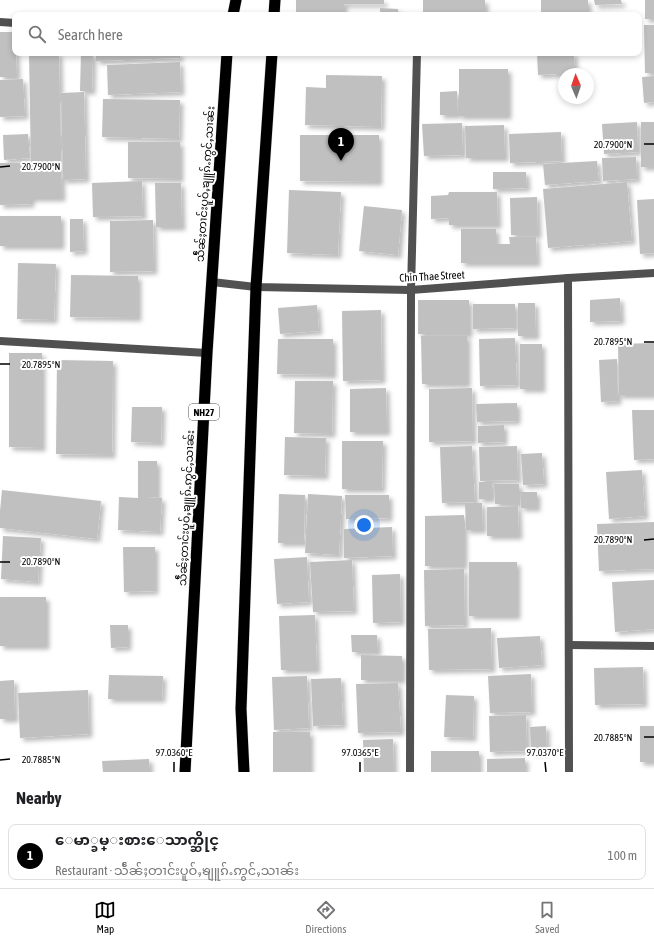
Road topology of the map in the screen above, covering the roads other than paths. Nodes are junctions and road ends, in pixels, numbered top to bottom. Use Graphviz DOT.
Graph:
graph roads {
  1 [pos="236,0"];
  2 [pos="275,0"];
  3 [pos="234,12"];
  4 [pos="274,12"];
  5 [pos="0,22"];
  6 [pos="12,23"];
  7 [pos="227,56"];
  8 [pos="272,56"];
  9 [pos="417,56"];
  10 [pos="654,273"];
  11 [pos="568,278"];
  12 [pos="212,282"];
  13 [pos="256,288"];
  14 [pos="411,290"];
  15 [pos="0,341"];
  16 [pos="207,353"];
  17 [pos="569,645"];
  18 [pos="654,646"];
  19 [pos="185,772"];
  20 [pos="244,772"];
  21 [pos="410,772"];
  22 [pos="569,772"];
  1 -- 3 [label="highway"];
  2 -- 4 [label="highway"];
  5 -- 6 [label="street"];
  7 -- 12 [label="highway, သဵႅၼ်ႈတၢင်းပူဝ်ႇၶျူၵ်ႉဢွင်ႇသၢၼ်း / NH27"];
  8 -- 13 [label="highway"];
  9 -- 14 [label="street"];
  10 -- 11 [label="street, Chin Thae Street"];
  11 -- 14 [label="street, Chin Thae Street"];
  11 -- 17 [label="street"];
  12 -- 13 [label="street, Chin Thae Street"];
  12 -- 16 [label="highway, သဵႅၼ်ႈတၢင်းပူဝ်ႇၶျူၵ်ႉဢွင်ႇသၢၼ်း / NH27"];
  13 -- 14 [label="street, Chin Thae Street"];
  13 -- 20 [label="highway"];
  14 -- 21 [label="street"];
  15 -- 16 [label="street"];
  16 -- 19 [label="highway, သဵႅၼ်ႈတၢင်းပူဝ်ႇၶျူၵ်ႉဢွင်ႇသၢၼ်း / NH27"];
  17 -- 18 [label="street"];
  17 -- 22 [label="street"];
}
